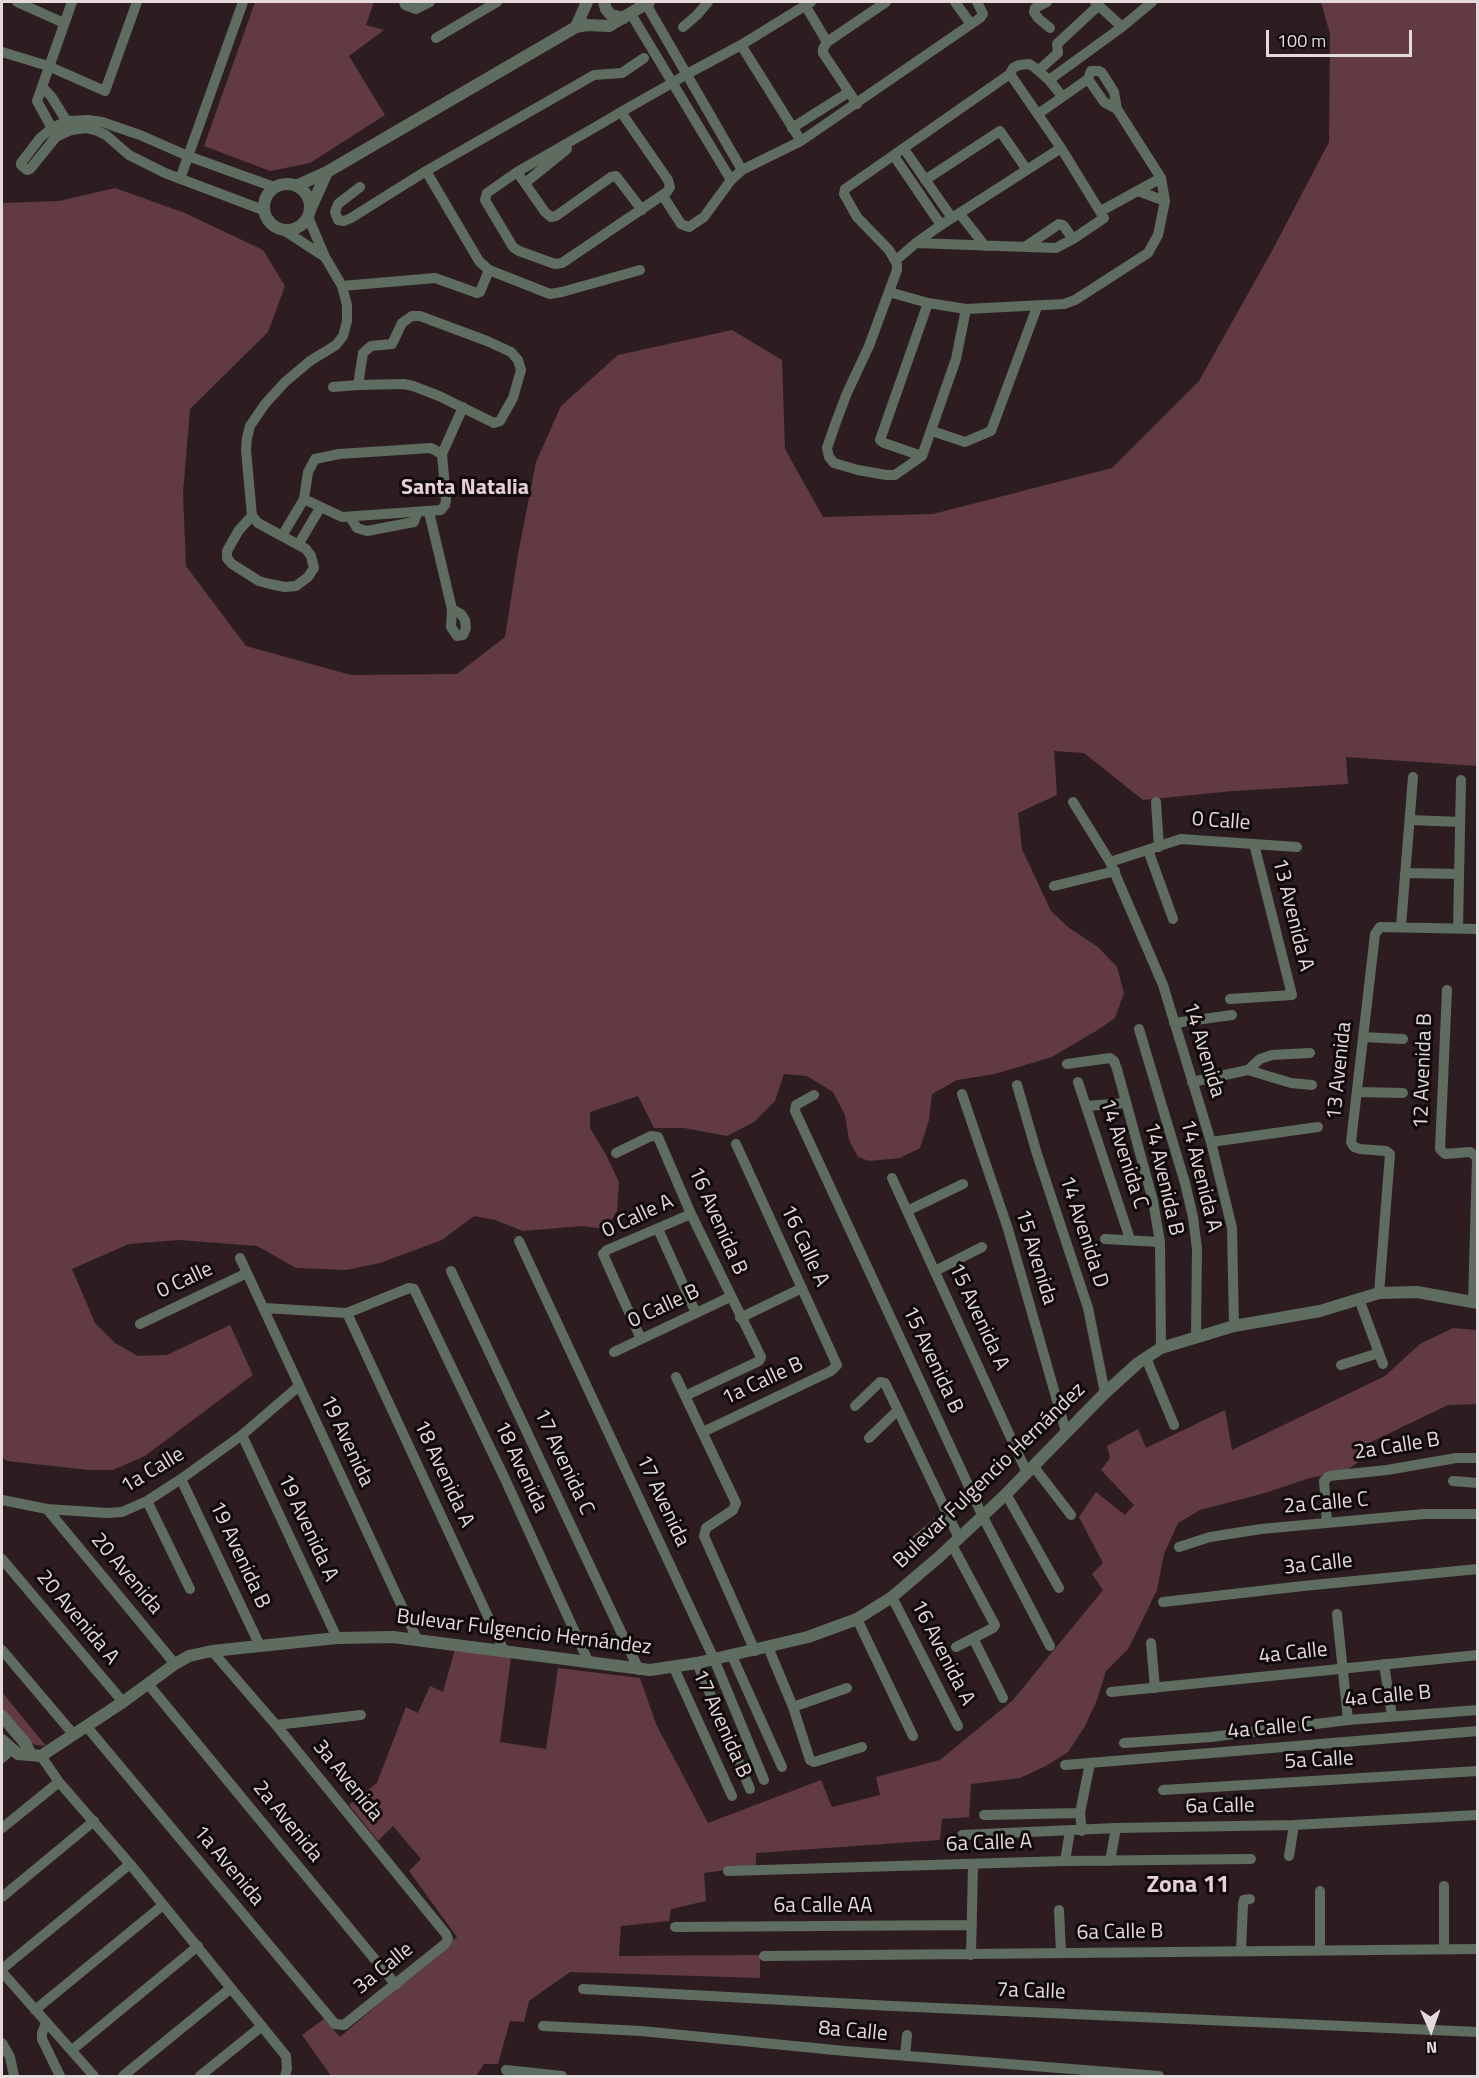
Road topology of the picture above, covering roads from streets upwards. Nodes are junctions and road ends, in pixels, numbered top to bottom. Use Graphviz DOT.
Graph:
graph roads {
  1 [pos="17,2"];
  2 [pos="72,2"];
  3 [pos="137,2"];
  4 [pos="243,2"];
  5 [pos="404,2"];
  6 [pos="430,2"];
  7 [pos="497,2"];
  8 [pos="586,2"];
  9 [pos="604,2"];
  10 [pos="708,2"];
  11 [pos="886,2"];
  12 [pos="956,2"];
  13 [pos="977,2"];
  14 [pos="1043,2"];
  15 [pos="1152,2"];
  16 [pos="647,3"];
  17 [pos="808,3"];
  18 [pos="1097,3"];
  19 [pos="627,16"];
  20 [pos="64,23"];
  21 [pos="971,24"];
  22 [pos="576,27"];
  23 [pos="683,27"];
  24 [pos="1122,27"];
  25 [pos="1050,28"];
  26 [pos="436,38"];
  27 [pos="827,42"];
  28 [pos="741,45"];
  29 [pos="2,52"];
  30 [pos="1058,54"];
  31 [pos="644,58"];
  32 [pos="1069,65"];
  33 [pos="48,66"];
  34 [pos="1039,70"];
  35 [pos="687,74"];
  36 [pos="1010,74"];
  37 [pos="1088,79"];
  38 [pos="1049,80"];
  39 [pos="672,83"];
  40 [pos="42,87"];
  41 [pos="849,92"];
  42 [pos="1062,96"];
  43 [pos="856,104"];
  44 [pos="1117,109"];
  45 [pos="621,112"];
  46 [pos="1038,114"];
  47 [pos="69,125"];
  48 [pos="792,128"];
  49 [pos="592,129"];
  50 [pos="801,141"];
  51 [pos="1061,148"];
  52 [pos="904,149"];
  53 [pos="188,156"];
  54 [pos="894,156"];
  55 [pos="742,170"];
  56 [pos="1027,170"];
  57 [pos="426,171"];
  58 [pos="327,172"];
  59 [pos="517,172"];
  60 [pos="1161,178"];
  61 [pos="180,179"];
  62 [pos="731,180"];
  63 [pos="925,180"];
  64 [pos="525,183"];
  65 [pos="296,186"];
  66 [pos="360,187"];
  67 [pos="274,188"];
  68 [pos="1138,190"];
  69 [pos="663,196"];
  70 [pos="1166,201"];
  71 [pos="263,210"];
  72 [pos="642,210"];
  73 [pos="1101,211"];
  74 [pos="309,214"];
  75 [pos="956,216"];
  76 [pos="941,225"];
  77 [pos="285,231"];
  78 [pos="1072,239"];
  79 [pos="916,243"];
  80 [pos="985,246"];
  81 [pos="1024,248"];
  82 [pos="325,257"];
  83 [pos="895,261"];
  84 [pos="489,270"];
  85 [pos="640,270"];
  86 [pos="342,285"];
  87 [pos="889,292"];
  88 [pos="928,303"];
  89 [pos="1036,307"];
  90 [pos="966,309"];
  91 [pos="358,385"];
  92 [pos="333,387"];
  93 [pos="462,407"];
  94 [pos="932,431"];
  95 [pos="442,454"];
  96 [pos="922,456"];
  97 [pos="304,499"];
  98 [pos="320,508"];
  99 [pos="423,513"];
  100 [pos="252,516"];
  101 [pos="282,536"];
  102 [pos="298,544"];
  103 [pos="452,609"];
  104 [pos="1413,777"];
  105 [pos="1461,780"];
  106 [pos="1073,802"];
  107 [pos="1156,802"];
  108 [pos="1410,820"];
  109 [pos="1460,822"];
  110 [pos="1254,844"];
  111 [pos="1297,846"];
  112 [pos="1154,849"];
  113 [pos="1112,867"];
  114 [pos="1405,873"];
  115 [pos="1459,874"];
  116 [pos="1054,886"];
  117 [pos="1173,920"];
  118 [pos="1401,926"];
  119 [pos="1458,928"];
  120 [pos="1478,929"];
  121 [pos="1447,990"];
  122 [pos="1230,999"];
  123 [pos="1232,1015"];
  124 [pos="1174,1023"];
  125 [pos="1139,1029"];
  126 [pos="1363,1037"];
  127 [pos="1403,1039"];
  128 [pos="1310,1053"];
  129 [pos="1067,1064"];
  130 [pos="1248,1070"];
  131 [pos="1078,1082"];
  132 [pos="1192,1082"];
  133 [pos="1017,1085"];
  134 [pos="1312,1085"];
  135 [pos="1357,1092"];
  136 [pos="1403,1093"];
  137 [pos="962,1094"];
  138 [pos="814,1095"];
  139 [pos="1125,1103"];
  140 [pos="1086,1106"];
  141 [pos="1318,1127"];
  142 [pos="1211,1142"];
  143 [pos="736,1144"];
  144 [pos="616,1153"];
  145 [pos="892,1178"];
  146 [pos="963,1184"];
  147 [pos="908,1212"];
  148 [pos="691,1214"];
  149 [pos="658,1229"];
  150 [pos="1105,1239"];
  151 [pos="1130,1239"];
  152 [pos="519,1241"];
  153 [pos="1160,1242"];
  154 [pos="982,1247"];
  155 [pos="240,1258"];
  156 [pos="451,1271"];
  157 [pos="935,1271"];
  158 [pos="247,1274"];
  159 [pos="802,1288"];
  160 [pos="1379,1293"];
  161 [pos="730,1297"];
  162 [pos="1359,1299"];
  163 [pos="1475,1303"];
  164 [pos="264,1308"];
  165 [pos="347,1313"];
  166 [pos="696,1313"];
  167 [pos="740,1318"];
  168 [pos="140,1324"];
  169 [pos="1234,1326"];
  170 [pos="1196,1336"];
  171 [pos="641,1339"];
  172 [pos="1161,1348"];
  173 [pos="615,1352"];
  174 [pos="1379,1353"];
  175 [pos="1146,1358"];
  176 [pos="1383,1364"];
  177 [pos="837,1365"];
  178 [pos="1341,1365"];
  179 [pos="676,1377"];
  180 [pos="299,1386"];
  181 [pos="1105,1393"];
  182 [pos="685,1396"];
  183 [pos="855,1406"];
  184 [pos="898,1410"];
  185 [pos="1174,1425"];
  186 [pos="703,1432"];
  187 [pos="1066,1432"];
  188 [pos="242,1435"];
  189 [pos="869,1438"];
  190 [pos="1478,1458"];
  191 [pos="1031,1470"];
  192 [pos="182,1479"];
  193 [pos="1453,1482"];
  194 [pos="1478,1483"];
  195 [pos="1006,1494"];
  196 [pos="2,1500"];
  197 [pos="147,1501"];
  198 [pos="46,1509"];
  199 [pos="947,1514"];
  200 [pos="1071,1515"];
  201 [pos="1478,1515"];
  202 [pos="982,1517"];
  203 [pos="1327,1523"];
  204 [pos="956,1542"];
  205 [pos="912,1544"];
  206 [pos="1179,1547"];
  207 [pos="2,1559"];
  208 [pos="1478,1569"];
  209 [pos="1059,1588"];
  210 [pos="190,1589"];
  211 [pos="892,1597"];
  212 [pos="1163,1602"];
  213 [pos="1337,1614"];
  214 [pos="857,1619"];
  215 [pos="337,1638"];
  216 [pos="973,1638"];
  217 [pos="417,1639"];
  218 [pos="1151,1643"];
  219 [pos="260,1646"];
  220 [pos="1050,1646"];
  221 [pos="768,1647"];
  222 [pos="956,1647"];
  223 [pos="2,1650"];
  224 [pos="212,1651"];
  225 [pos="504,1651"];
  226 [pos="755,1651"];
  227 [pos="1478,1655"];
  228 [pos="732,1656"];
  229 [pos="714,1659"];
  230 [pos="589,1663"];
  231 [pos="698,1663"];
  232 [pos="175,1664"];
  233 [pos="1384,1664"];
  234 [pos="674,1668"];
  235 [pos="1344,1669"];
  236 [pos="639,1670"];
  237 [pos="148,1684"];
  238 [pos="847,1688"];
  239 [pos="1155,1688"];
  240 [pos="1112,1692"];
  241 [pos="1003,1698"];
  242 [pos="123,1702"];
  243 [pos="793,1707"];
  244 [pos="1478,1710"];
  245 [pos="361,1715"];
  246 [pos="2,1716"];
  247 [pos="1392,1716"];
  248 [pos="1348,1720"];
  249 [pos="276,1725"];
  250 [pos="958,1726"];
  251 [pos="87,1727"];
  252 [pos="1478,1731"];
  253 [pos="74,1735"];
  254 [pos="914,1736"];
  255 [pos="2,1740"];
  256 [pos="1124,1743"];
  257 [pos="862,1747"];
  258 [pos="6,1754"];
  259 [pos="36,1756"];
  260 [pos="1090,1763"];
  261 [pos="1065,1765"];
  262 [pos="782,1767"];
  263 [pos="1478,1771"];
  264 [pos="764,1780"];
  265 [pos="59,1782"];
  266 [pos="750,1789"];
  267 [pos="1162,1790"];
  268 [pos="732,1796"];
  269 [pos="1080,1813"];
  270 [pos="984,1815"];
  271 [pos="1478,1815"];
  272 [pos="94,1821"];
  273 [pos="1294,1825"];
  274 [pos="2,1828"];
  275 [pos="1116,1828"];
  276 [pos="1070,1831"];
  277 [pos="1082,1831"];
  278 [pos="962,1835"];
  279 [pos="1289,1856"];
  280 [pos="1251,1859"];
  281 [pos="1065,1861"];
  282 [pos="1110,1861"];
  283 [pos="130,1864"];
  284 [pos="973,1865"];
  285 [pos="728,1871"];
  286 [pos="1444,1886"];
  287 [pos="1320,1891"];
  288 [pos="2,1897"];
  289 [pos="1250,1899"];
  290 [pos="163,1905"];
  291 [pos="1059,1910"];
  292 [pos="972,1925"];
  293 [pos="675,1927"];
  294 [pos="448,1939"];
  295 [pos="198,1946"];
  296 [pos="1444,1949"];
  297 [pos="1478,1949"];
  298 [pos="1320,1950"];
  299 [pos="1241,1951"];
  300 [pos="1061,1953"];
  301 [pos="971,1955"];
  302 [pos="764,1956"];
  303 [pos="2,1971"];
  304 [pos="396,1985"];
  305 [pos="231,1988"];
  306 [pos="582,1989"];
  307 [pos="35,2010"];
  308 [pos="46,2023"];
  309 [pos="262,2026"];
  310 [pos="342,2026"];
  311 [pos="543,2026"];
  312 [pos="1478,2032"];
  313 [pos="907,2035"];
  314 [pos="2,2043"];
  315 [pos="72,2050"];
  316 [pos="904,2056"];
  317 [pos="506,2070"];
  318 [pos="1091,2073"];
  319 [pos="14,2076"];
  320 [pos="60,2076"];
  321 [pos="94,2076"];
  322 [pos="123,2076"];
  323 [pos="200,2076"];
  324 [pos="285,2076"];
  325 [pos="562,2076"];
  326 [pos="1159,2076"];
  1 -- 20 [label="street"];
  2 -- 20 [label="street"];
  3 -- 33 [label="street"];
  4 -- 53 [label="street"];
  5 -- 6 [label="street"];
  7 -- 26 [label="street"];
  8 -- 22 [label="street"];
  9 -- 19 [label="street"];
  10 -- 23 [label="street"];
  11 -- 27 [label="street"];
  12 -- 21 [label="street"];
  13 -- 21 [label="street"];
  14 -- 25 [label="street"];
  15 -- 24 [label="street"];
  16 -- 19 [label="street"];
  16 -- 35 [label="street"];
  17 -- 27 [label="street"];
  17 -- 28 [label="street"];
  18 -- 24 [label="street"];
  18 -- 30 [label="street"];
  19 -- 22 [label="street"];
  19 -- 39 [label="street"];
  20 -- 33 [label="street"];
  21 -- 43 [label="street"];
  22 -- 58 [label="street"];
  24 -- 32 [label="street"];
  27 -- 41 [label="street"];
  28 -- 35 [label="street"];
  28 -- 48 [label="street"];
  29 -- 33 [label="street"];
  30 -- 32 [label="street"];
  30 -- 34 [label="street"];
  31 -- 57 [label="street"];
  32 -- 38 [label="street"];
  33 -- 40 [label="street"];
  34 -- 36 [label="street"];
  34 -- 38 [label="street"];
  35 -- 39 [label="street"];
  35 -- 55 [label="street"];
  36 -- 46 [label="street"];
  36 -- 52 [label="street"];
  37 -- 42 [label="street"];
  37 -- 44 [label="street"];
  37 -- 44 [label="street"];
  38 -- 42 [label="street"];
  39 -- 45 [label="street"];
  39 -- 62 [label="street"];
  40 -- 47 [label="street"];
  40 -- 47 [label="street"];
  41 -- 43 [label="street"];
  41 -- 48 [label="street"];
  42 -- 46 [label="street"];
  43 -- 50 [label="street"];
  44 -- 60 [label="street"];
  45 -- 49 [label="street"];
  45 -- 69 [label="street"];
  46 -- 51 [label="street"];
  47 -- 53 [label="street"];
  47 -- 61 [label="street"];
  48 -- 50 [label="street"];
  49 -- 59 [label="street"];
  49 -- 64 [label="street"];
  50 -- 55 [label="street"];
  51 -- 56 [label="street"];
  51 -- 73 [label="street"];
  52 -- 54 [label="street"];
  52 -- 63 [label="street"];
  53 -- 61 [label="street"];
  53 -- 67 [label="street"];
  54 -- 76 [label="street"];
  54 -- 83 [label="street"];
  55 -- 62 [label="street"];
  56 -- 63 [label="street"];
  56 -- 75 [label="street"];
  57 -- 66 [label="street"];
  57 -- 84 [label="street"];
  58 -- 65 [label="street"];
  58 -- 74 [label="street"];
  59 -- 64 [label="street"];
  59 -- 72 [label="street"];
  60 -- 68 [label="street"];
  60 -- 70 [label="street"];
  61 -- 71 [label="street"];
  62 -- 69 [label="street"];
  63 -- 75 [label="street"];
  64 -- 72 [label="street"];
  65 -- 67 [label="street"];
  65 -- 74 [label="street"];
  67 -- 71 [label="street"];
  68 -- 70 [label="street"];
  68 -- 73 [label="street"];
  69 -- 72 [label="street"];
  70 -- 89 [label="street"];
  71 -- 77 [label="street"];
  73 -- 78 [label="street"];
  74 -- 77 [label="street"];
  74 -- 82 [label="street"];
  75 -- 76 [label="street"];
  75 -- 80 [label="street"];
  76 -- 79 [label="street"];
  77 -- 82 [label="street"];
  78 -- 81 [label="street"];
  78 -- 81 [label="street"];
  79 -- 80 [label="street"];
  79 -- 83 [label="street"];
  80 -- 81 [label="street"];
  82 -- 86 [label="street"];
  83 -- 87 [label="street"];
  84 -- 85 [label="street"];
  84 -- 86 [label="street"];
  86 -- 100 [label="street"];
  87 -- 88 [label="street"];
  87 -- 96 [label="street"];
  88 -- 90 [label="street"];
  88 -- 96 [label="street"];
  89 -- 90 [label="street"];
  89 -- 94 [label="street"];
  90 -- 94 [label="street"];
  91 -- 92 [label="street"];
  91 -- 93 [label="street"];
  91 -- 93 [label="street"];
  93 -- 95 [label="street"];
  94 -- 96 [label="street"];
  95 -- 97 [label="street"];
  95 -- 99 [label="street"];
  97 -- 98 [label="street"];
  97 -- 101 [label="street"];
  98 -- 99 [label="street"];
  98 -- 102 [label="street"];
  99 -- 103 [label="street"];
  100 -- 101 [label="street"];
  100 -- 102 [label="street"];
  101 -- 102 [label="street"];
  104 -- 108 [label="street"];
  105 -- 109 [label="street"];
  106 -- 113 [label="street, 14 Avenida"];
  107 -- 112 [label="street"];
  108 -- 109 [label="street"];
  108 -- 114 [label="street"];
  109 -- 115 [label="street"];
  110 -- 111 [label="street, 0 Calle"];
  110 -- 112 [label="street, 0 Calle"];
  110 -- 122 [label="street, 13 Avenida A"];
  112 -- 113 [label="street, 0 Calle"];
  112 -- 117 [label="street"];
  113 -- 116 [label="street, 0 Calle"];
  113 -- 124 [label="street, 14 Avenida"];
  114 -- 115 [label="street"];
  114 -- 118 [label="street"];
  115 -- 119 [label="street"];
  118 -- 119 [label="street"];
  118 -- 126 [label="street, 13 Avenida"];
  119 -- 120 [label="street"];
  121 -- 163 [label="street, 12 Avenida B"];
  123 -- 124 [label="street"];
  124 -- 132 [label="street, 14 Avenida"];
  125 -- 170 [label="street, 14 Avenida A"];
  126 -- 127 [label="street"];
  126 -- 135 [label="street, 13 Avenida"];
  128 -- 130 [label="street"];
  129 -- 139 [label="street, 14 Avenida B"];
  130 -- 132 [label="street"];
  130 -- 134 [label="street"];
  131 -- 140 [label="street, 14 Avenida C"];
  132 -- 142 [label="street, 14 Avenida"];
  133 -- 181 [label="street, 14 Avenida D"];
  135 -- 136 [label="street"];
  135 -- 160 [label="street, 13 Avenida"];
  137 -- 187 [label="street, 15 Avenida"];
  138 -- 202 [label="street, 15 Avenida B"];
  139 -- 140 [label="street"];
  139 -- 153 [label="street, 14 Avenida B"];
  140 -- 151 [label="street, 14 Avenida C"];
  141 -- 142 [label="street"];
  142 -- 169 [label="street, 14 Avenida"];
  143 -- 159 [label="street, 16 Calle A"];
  144 -- 148 [label="street, 16 Avenida B"];
  145 -- 147 [label="street, 15 Avenida A"];
  146 -- 147 [label="street"];
  147 -- 157 [label="street, 15 Avenida A"];
  148 -- 149 [label="street, 0 Calle A"];
  148 -- 161 [label="street, 16 Avenida B"];
  149 -- 166 [label="street"];
  149 -- 171 [label="street, 0 Calle A"];
  150 -- 151 [label="street"];
  151 -- 153 [label="street"];
  152 -- 229 [label="street, 17 Avenida"];
  153 -- 172 [label="street, 14 Avenida B"];
  154 -- 157 [label="street"];
  155 -- 158 [label="street, 19 Avenida"];
  156 -- 236 [label="street, 17 Avenida C"];
  157 -- 191 [label="street, 15 Avenida A"];
  158 -- 164 [label="street, 19 Avenida"];
  158 -- 168 [label="street, 0 Calle"];
  159 -- 167 [label="street"];
  159 -- 177 [label="street, 16 Calle A"];
  160 -- 162 [label="street, Bulevar Fulgencio Hernández"];
  160 -- 163 [label="street, Bulevar Fulgencio Hernández"];
  161 -- 166 [label="street, 0 Calle B"];
  161 -- 167 [label="street, 16 Avenida B"];
  162 -- 169 [label="street, Bulevar Fulgencio Hernández"];
  162 -- 174 [label="street"];
  164 -- 165 [label="street"];
  164 -- 180 [label="street, 19 Avenida"];
  165 -- 225 [label="street, 18 Avenida A"];
  165 -- 230 [label="street, 18 Avenida"];
  166 -- 171 [label="street, 0 Calle B"];
  167 -- 182 [label="street, 16 Avenida B"];
  169 -- 170 [label="street, Bulevar Fulgencio Hernández"];
  170 -- 172 [label="street, Bulevar Fulgencio Hernández"];
  171 -- 173 [label="street, 0 Calle B"];
  172 -- 175 [label="street, Bulevar Fulgencio Hernández"];
  174 -- 176 [label="street"];
  174 -- 178 [label="street"];
  175 -- 181 [label="street, Bulevar Fulgencio Hernández"];
  175 -- 185 [label="street"];
  177 -- 186 [label="street, 1a Calle B"];
  179 -- 182 [label="street"];
  180 -- 188 [label="street, 1a Calle"];
  180 -- 217 [label="street, 19 Avenida"];
  181 -- 187 [label="street, Bulevar Fulgencio Hernández"];
  182 -- 186 [label="street"];
  183 -- 184 [label="street"];
  184 -- 189 [label="street"];
  184 -- 199 [label="street"];
  186 -- 226 [label="street"];
  187 -- 191 [label="street, Bulevar Fulgencio Hernández"];
  188 -- 192 [label="street, 1a Calle"];
  188 -- 215 [label="street, 19 Avenida A"];
  190 -- 203 [label="street, 2a Calle B"];
  191 -- 195 [label="street, Bulevar Fulgencio Hernández"];
  191 -- 200 [label="street"];
  192 -- 197 [label="street, 1a Calle"];
  192 -- 219 [label="street, 19 Avenida B"];
  193 -- 194 [label="street"];
  195 -- 202 [label="street, Bulevar Fulgencio Hernández"];
  195 -- 209 [label="street"];
  196 -- 198 [label="street, 1a Calle"];
  197 -- 198 [label="street, 1a Calle"];
  197 -- 210 [label="street"];
  198 -- 232 [label="street, 20 Avenida"];
  199 -- 204 [label="street"];
  199 -- 205 [label="street"];
  201 -- 203 [label="street, 2a Calle C"];
  202 -- 204 [label="street, Bulevar Fulgencio Hernández"];
  202 -- 220 [label="street, 15 Avenida B"];
  203 -- 206 [label="street, 2a Calle C"];
  204 -- 211 [label="street, Bulevar Fulgencio Hernández"];
  204 -- 216 [label="street"];
  207 -- 242 [label="street, 20 Avenida A"];
  208 -- 212 [label="street, 3a Calle"];
  211 -- 214 [label="street, Bulevar Fulgencio Hernández"];
  211 -- 250 [label="street, 16 Avenida A"];
  213 -- 235 [label="street"];
  214 -- 221 [label="street, Bulevar Fulgencio Hernández"];
  214 -- 254 [label="street"];
  215 -- 217 [label="street, Bulevar Fulgencio Hernández"];
  215 -- 219 [label="street, Bulevar Fulgencio Hernández"];
  216 -- 222 [label="street"];
  216 -- 241 [label="street"];
  217 -- 225 [label="street, Bulevar Fulgencio Hernández"];
  218 -- 239 [label="street"];
  219 -- 224 [label="street, Bulevar Fulgencio Hernández"];
  221 -- 226 [label="street, Bulevar Fulgencio Hernández"];
  221 -- 243 [label="street"];
  223 -- 253 [label="street"];
  224 -- 232 [label="street, Bulevar Fulgencio Hernández"];
  224 -- 249 [label="street, 3a Avenida"];
  225 -- 230 [label="street, Bulevar Fulgencio Hernández"];
  226 -- 228 [label="street, Bulevar Fulgencio Hernández"];
  227 -- 233 [label="street, 4a Calle"];
  228 -- 229 [label="street, Bulevar Fulgencio Hernández"];
  228 -- 262 [label="street"];
  229 -- 231 [label="street, Bulevar Fulgencio Hernández"];
  229 -- 264 [label="street, 17 Avenida"];
  230 -- 236 [label="street, Bulevar Fulgencio Hernández"];
  231 -- 234 [label="street, Bulevar Fulgencio Hernández"];
  231 -- 266 [label="street"];
  232 -- 237 [label="street, Bulevar Fulgencio Hernández"];
  233 -- 235 [label="street, 4a Calle"];
  233 -- 247 [label="street"];
  234 -- 236 [label="street, Bulevar Fulgencio Hernández"];
  234 -- 268 [label="street, 17 Avenida B"];
  235 -- 239 [label="street, 4a Calle"];
  235 -- 248 [label="street"];
  237 -- 242 [label="street, Bulevar Fulgencio Hernández"];
  237 -- 304 [label="street, 2a Avenida"];
  238 -- 243 [label="street"];
  239 -- 240 [label="street, 4a Calle"];
  242 -- 251 [label="street, Bulevar Fulgencio Hernández"];
  243 -- 257 [label="street"];
  244 -- 247 [label="street, 4a Calle B"];
  245 -- 249 [label="street"];
  246 -- 259 [label="street"];
  247 -- 248 [label="street, 4a Calle B"];
  248 -- 256 [label="street, 4a Calle B"];
  249 -- 294 [label="street, 3a Avenida"];
  251 -- 253 [label="street, Bulevar Fulgencio Hernández"];
  251 -- 310 [label="street, 1a Avenida"];
  252 -- 260 [label="street, 4a Calle C"];
  253 -- 259 [label="street, Bulevar Fulgencio Hernández"];
  255 -- 258 [label="street"];
  258 -- 259 [label="street"];
  259 -- 265 [label="street"];
  260 -- 261 [label="street, 4a Calle C"];
  260 -- 269 [label="street"];
  263 -- 267 [label="street, 5a Calle"];
  265 -- 272 [label="street"];
  265 -- 274 [label="street"];
  269 -- 270 [label="street"];
  269 -- 277 [label="street"];
  271 -- 273 [label="street, 6a Calle"];
  272 -- 283 [label="street"];
  272 -- 288 [label="street"];
  273 -- 275 [label="street, 6a Calle"];
  273 -- 279 [label="street"];
  275 -- 277 [label="street, 6a Calle"];
  275 -- 282 [label="street"];
  276 -- 277 [label="street, 6a Calle"];
  276 -- 278 [label="street, 6a Calle"];
  276 -- 281 [label="street"];
  280 -- 282 [label="street, 6a Calle A"];
  281 -- 282 [label="street, 6a Calle A"];
  281 -- 284 [label="street, 6a Calle A"];
  283 -- 290 [label="street"];
  283 -- 303 [label="street"];
  284 -- 285 [label="street, 6a Calle A"];
  284 -- 292 [label="street"];
  286 -- 296 [label="street"];
  287 -- 298 [label="street"];
  289 -- 299 [label="street"];
  290 -- 295 [label="street"];
  290 -- 307 [label="street"];
  291 -- 300 [label="street"];
  292 -- 293 [label="street, 6a Calle AA"];
  292 -- 301 [label="street"];
  294 -- 304 [label="street, 3a Calle"];
  295 -- 305 [label="street"];
  295 -- 315 [label="street"];
  296 -- 297 [label="street, 6a Calle B"];
  296 -- 298 [label="street, 6a Calle B"];
  298 -- 299 [label="street, 6a Calle B"];
  299 -- 300 [label="street, 6a Calle B"];
  300 -- 301 [label="street, 6a Calle B"];
  301 -- 302 [label="street, 6a Calle B"];
  303 -- 307 [label="street"];
  304 -- 310 [label="street, 3a Calle"];
  305 -- 309 [label="street"];
  305 -- 322 [label="street"];
  306 -- 312 [label="street, 7a Calle"];
  307 -- 308 [label="street"];
  308 -- 315 [label="street"];
  308 -- 320 [label="street"];
  309 -- 323 [label="street"];
  309 -- 324 [label="street"];
  311 -- 316 [label="street, 8a Calle"];
  313 -- 316 [label="street"];
  314 -- 319 [label="street"];
  315 -- 321 [label="street"];
  316 -- 318 [label="street, 8a Calle"];
  317 -- 325 [label="street"];
  318 -- 326 [label="street, 8a Calle"];
}
